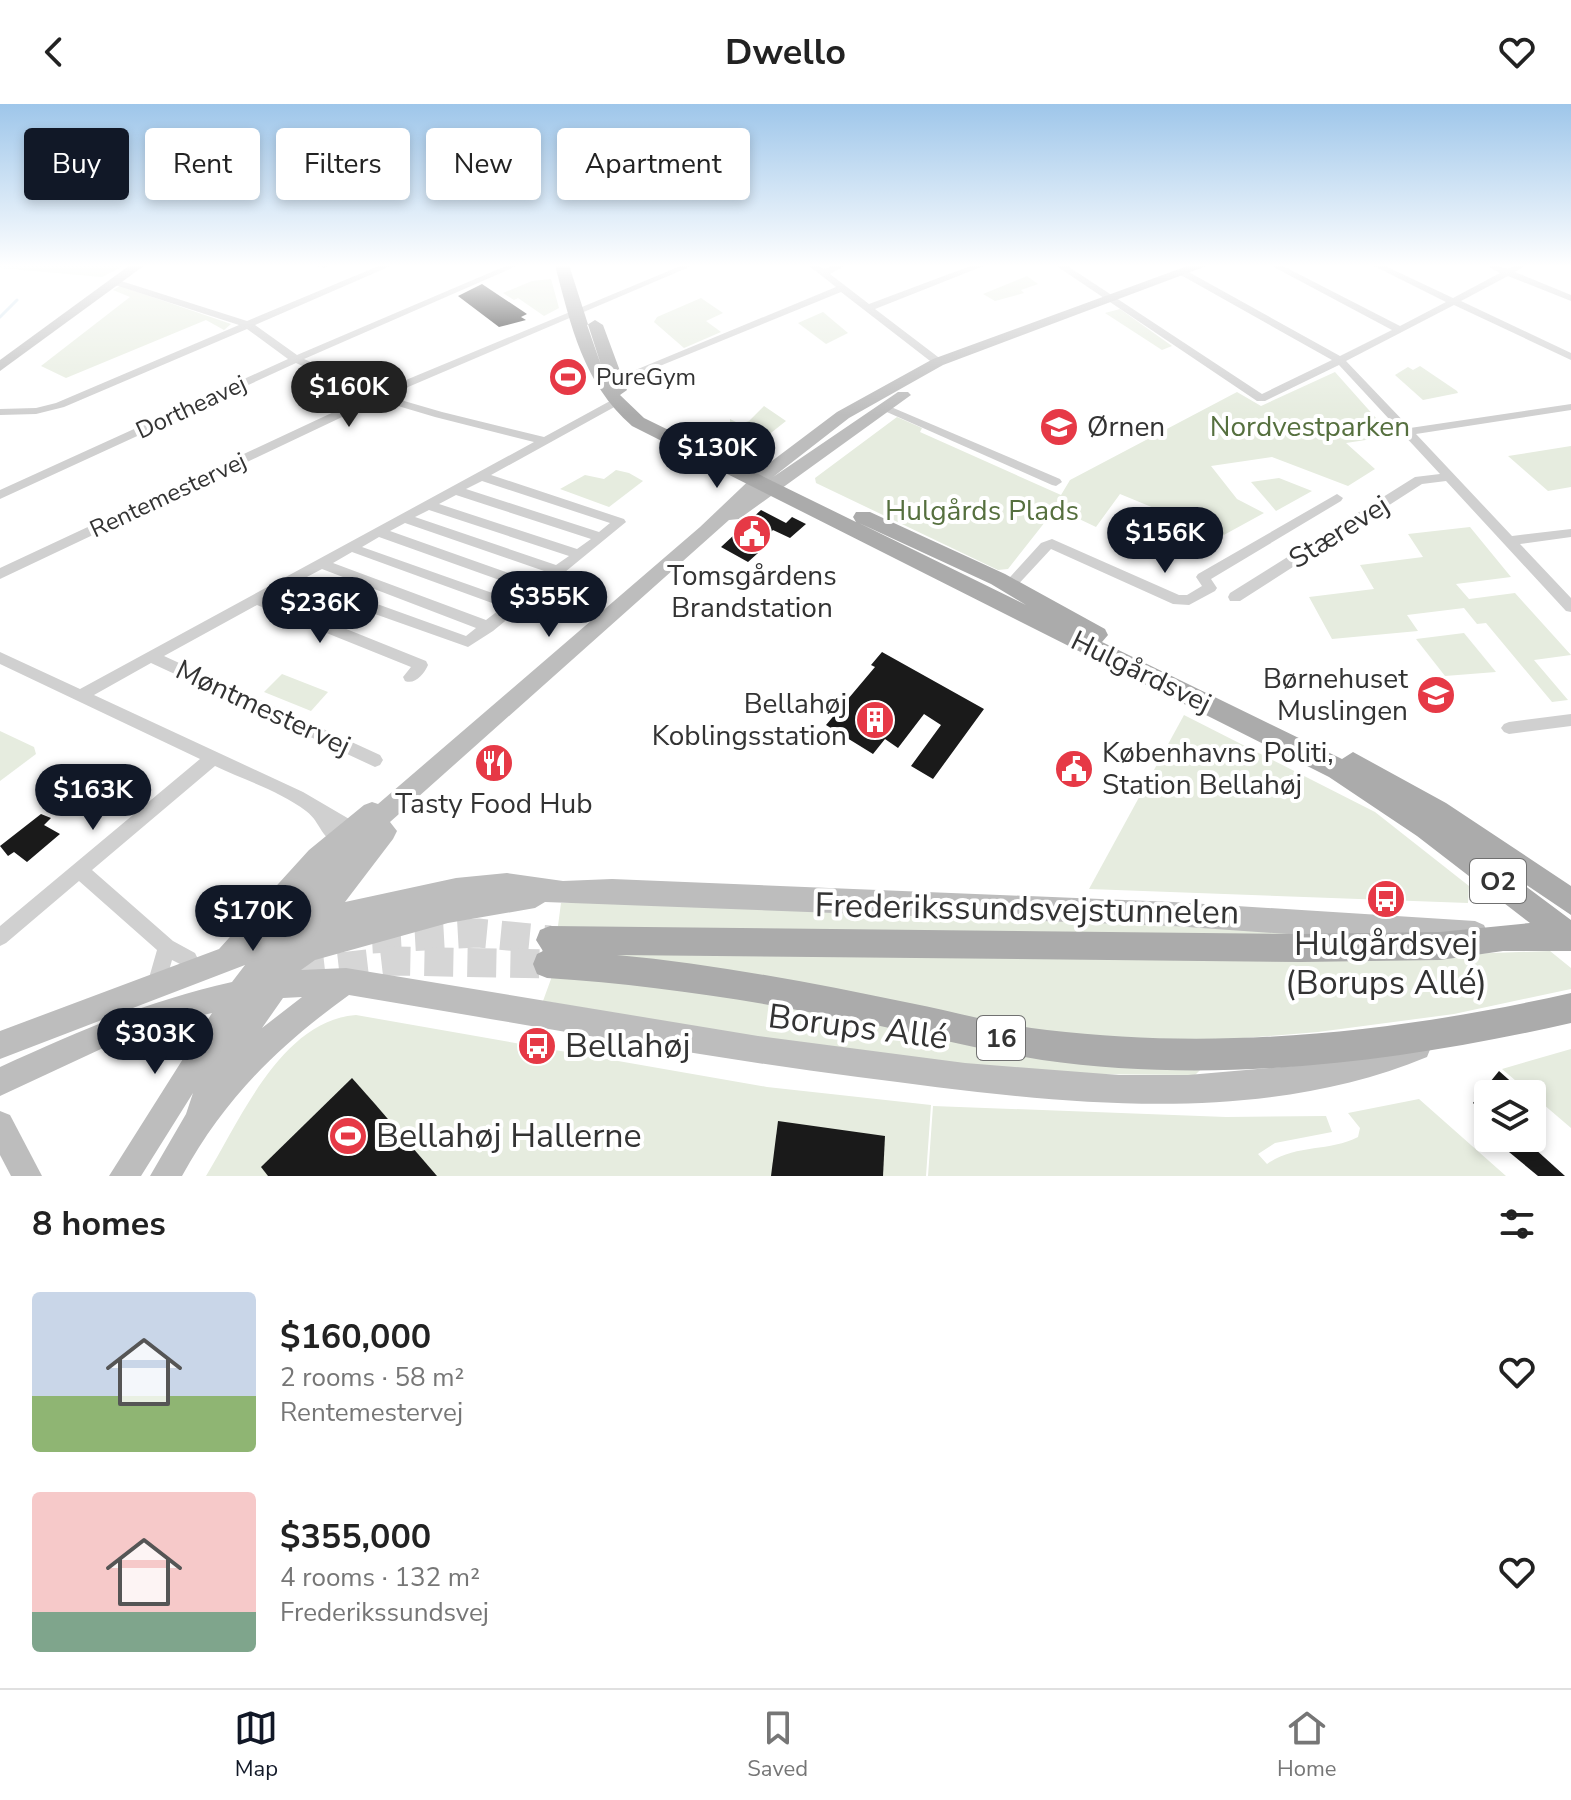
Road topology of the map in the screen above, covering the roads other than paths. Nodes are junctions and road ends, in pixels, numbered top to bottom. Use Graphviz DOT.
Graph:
graph roads {
  1 [pos="70,315"];
  2 [pos="217,315"];
  3 [pos="271,315"];
  4 [pos="398,315"];
  5 [pos="568,315"];
  6 [pos="583,315"];
  7 [pos="585,315"];
  8 [pos="776,315"];
  9 [pos="877,315"];
  10 [pos="1067,315"];
  11 [pos="1137,315"];
  12 [pos="1259,315"];
  13 [pos="1371,315"];
  14 [pos="1425,315"];
  15 [pos="1480,315"];
  16 [pos="248,325"];
  17 [pos="1400,330"];
  18 [pos="1571,357"];
  19 [pos="295,359"];
  20 [pos="1340,360"];
  21 [pos="942,365"];
  22 [pos="0,367"];
  23 [pos="614,381"];
  24 [pos="376,396"];
  25 [pos="614,403"];
  26 [pos="884,407"];
  27 [pos="1569,410"];
  28 [pos="0,412"];
  29 [pos="1405,432"];
  30 [pos="542,440"];
  31 [pos="480,476"];
  32 [pos="1448,477"];
  33 [pos="771,480"];
  34 [pos="1056,482"];
  35 [pos="454,490"];
  36 [pos="0,495"];
  37 [pos="1337,498"];
  38 [pos="427,505"];
  39 [pos="404,518"];
  40 [pos="378,532"];
  41 [pos="1571,533"];
  42 [pos="600,537"];
  43 [pos="1510,541"];
  44 [pos="350,547"];
  45 [pos="578,554"];
  46 [pos="321,563"];
  47 [pos="558,571"];
  48 [pos="0,574"];
  49 [pos="292,579"];
  50 [pos="1009,586"];
  51 [pos="536,588"];
  52 [pos="1235,597"];
  53 [pos="257,599"];
  54 [pos="514,606"];
  55 [pos="1571,607"];
  56 [pos="488,627"];
  57 [pos="151,657"];
  58 [pos="0,658"];
  59 [pos="410,677"];
  60 [pos="79,696"];
  61 [pos="1571,720"];
  62 [pos="1509,728"];
  63 [pos="213,758"];
  64 [pos="375,760"];
  65 [pos="432,772"];
  66 [pos="348,837"];
  67 [pos="79,870"];
  68 [pos="563,893"];
  69 [pos="1571,902"];
  70 [pos="316,925"];
  71 [pos="1571,933"];
  72 [pos="0,937"];
  73 [pos="1503,937"];
  74 [pos="167,947"];
  75 [pos="286,948"];
  76 [pos="218,963"];
  77 [pos="189,974"];
  78 [pos="346,981"];
  79 [pos="275,985"];
  80 [pos="155,987"];
  81 [pos="241,992"];
  82 [pos="1571,1008"];
  83 [pos="1460,1032"];
  84 [pos="0,1045"];
  85 [pos="0,1082"];
  86 [pos="198,1119"];
  87 [pos="0,1125"];
  88 [pos="27,1176"];
  89 [pos="124,1176"];
  90 [pos="165,1176"];
  1 -- 22 [label="street"];
  2 -- 16 [label="street"];
  3 -- 16 [label="street"];
  4 -- 19 [label="street, Dortheavej"];
  5 -- 24 [label="street, Rentemestervej"];
  6 -- 25 [label="main road, O2"];
  7 -- 23 [label="main road, O2"];
  8 -- 23 [label="street"];
  9 -- 21 [label="street"];
  10 -- 21 [label="street"];
  11 -- 20 [label="street"];
  12 -- 20 [label="street"];
  13 -- 17 [label="street"];
  14 -- 17 [label="street"];
  15 -- 18 [label="street"];
  16 -- 19 [label="street"];
  16 -- 28 [label="street"];
  17 -- 20 [label="street"];
  19 -- 24 [label="street"];
  19 -- 36 [label="street, Dortheavej"];
  20 -- 29 [label="street"];
  21 -- 26 [label="street"];
  21 -- 33 [label="street"];
  23 -- 33 [label="main road, O2"];
  24 -- 30 [label="street"];
  24 -- 48 [label="street, Rentemestervej"];
  25 -- 30 [label="street, Møntmestervej"];
  25 -- 33 [label="main road, O2"];
  26 -- 33 [label="street"];
  26 -- 34 [label="street"];
  27 -- 29 [label="street"];
  29 -- 32 [label="street"];
  30 -- 31 [label="street, Møntmestervej"];
  31 -- 35 [label="street, Møntmestervej"];
  31 -- 42 [label="street"];
  32 -- 43 [label="street"];
  32 -- 52 [label="street, Stærevej"];
  33 -- 50 [label="main road, Hulgårdsvej / O2"];
  33 -- 65 [label="street"];
  33 -- 71 [label="main road, Hulgårdsvej / O2"];
  35 -- 38 [label="street, Møntmestervej"];
  35 -- 42 [label="street"];
  37 -- 50 [label="street"];
  38 -- 39 [label="street, Møntmestervej"];
  38 -- 45 [label="street"];
  39 -- 40 [label="street, Møntmestervej"];
  39 -- 47 [label="street"];
  40 -- 44 [label="street, Møntmestervej"];
  40 -- 51 [label="street"];
  41 -- 43 [label="street"];
  42 -- 45 [label="street"];
  43 -- 55 [label="street"];
  44 -- 46 [label="street, Møntmestervej"];
  44 -- 54 [label="street"];
  45 -- 47 [label="street"];
  46 -- 49 [label="street, Møntmestervej"];
  46 -- 56 [label="street"];
  47 -- 51 [label="street"];
  49 -- 53 [label="street, Møntmestervej"];
  49 -- 56 [label="street"];
  50 -- 69 [label="main road, Hulgårdsvej / O2"];
  51 -- 54 [label="street"];
  53 -- 57 [label="street, Møntmestervej"];
  53 -- 59 [label="street"];
  54 -- 56 [label="street"];
  57 -- 60 [label="street, Møntmestervej"];
  57 -- 64 [label="street, Møntmestervej"];
  58 -- 60 [label="street"];
  60 -- 63 [label="street"];
  61 -- 62 [label="street"];
  63 -- 66 [label="street"];
  63 -- 67 [label="street"];
  65 -- 66 [label="street"];
  65 -- 70 [label="street"];
  66 -- 75 [label="street"];
  66 -- 76 [label="street"];
  67 -- 72 [label="street"];
  67 -- 74 [label="street"];
  68 -- 70 [label="street"];
  68 -- 73 [label="street"];
  68 -- 75 [label="street"];
  70 -- 75 [label="street"];
  71 -- 73 [label="main road, 16"];
  73 -- 83 [label="main road, Frederikssundsvejstunnelen / 16"];
  74 -- 77 [label="street"];
  74 -- 80 [label="street"];
  75 -- 76 [label="street"];
  75 -- 79 [label="street"];
  75 -- 81 [label="street"];
  76 -- 77 [label="street"];
  77 -- 80 [label="street"];
  78 -- 79 [label="street, Borups Allé"];
  78 -- 83 [label="street, Borups Allé"];
  78 -- 86 [label="street"];
  79 -- 81 [label="street, Borups Allé"];
  79 -- 86 [label="street"];
  80 -- 84 [label="street"];
  81 -- 85 [label="street, Borups Allé"];
  81 -- 89 [label="street"];
  82 -- 83 [label="main road, Borups Allé / 16"];
  86 -- 90 [label="street"];
  87 -- 88 [label="street"];
}
